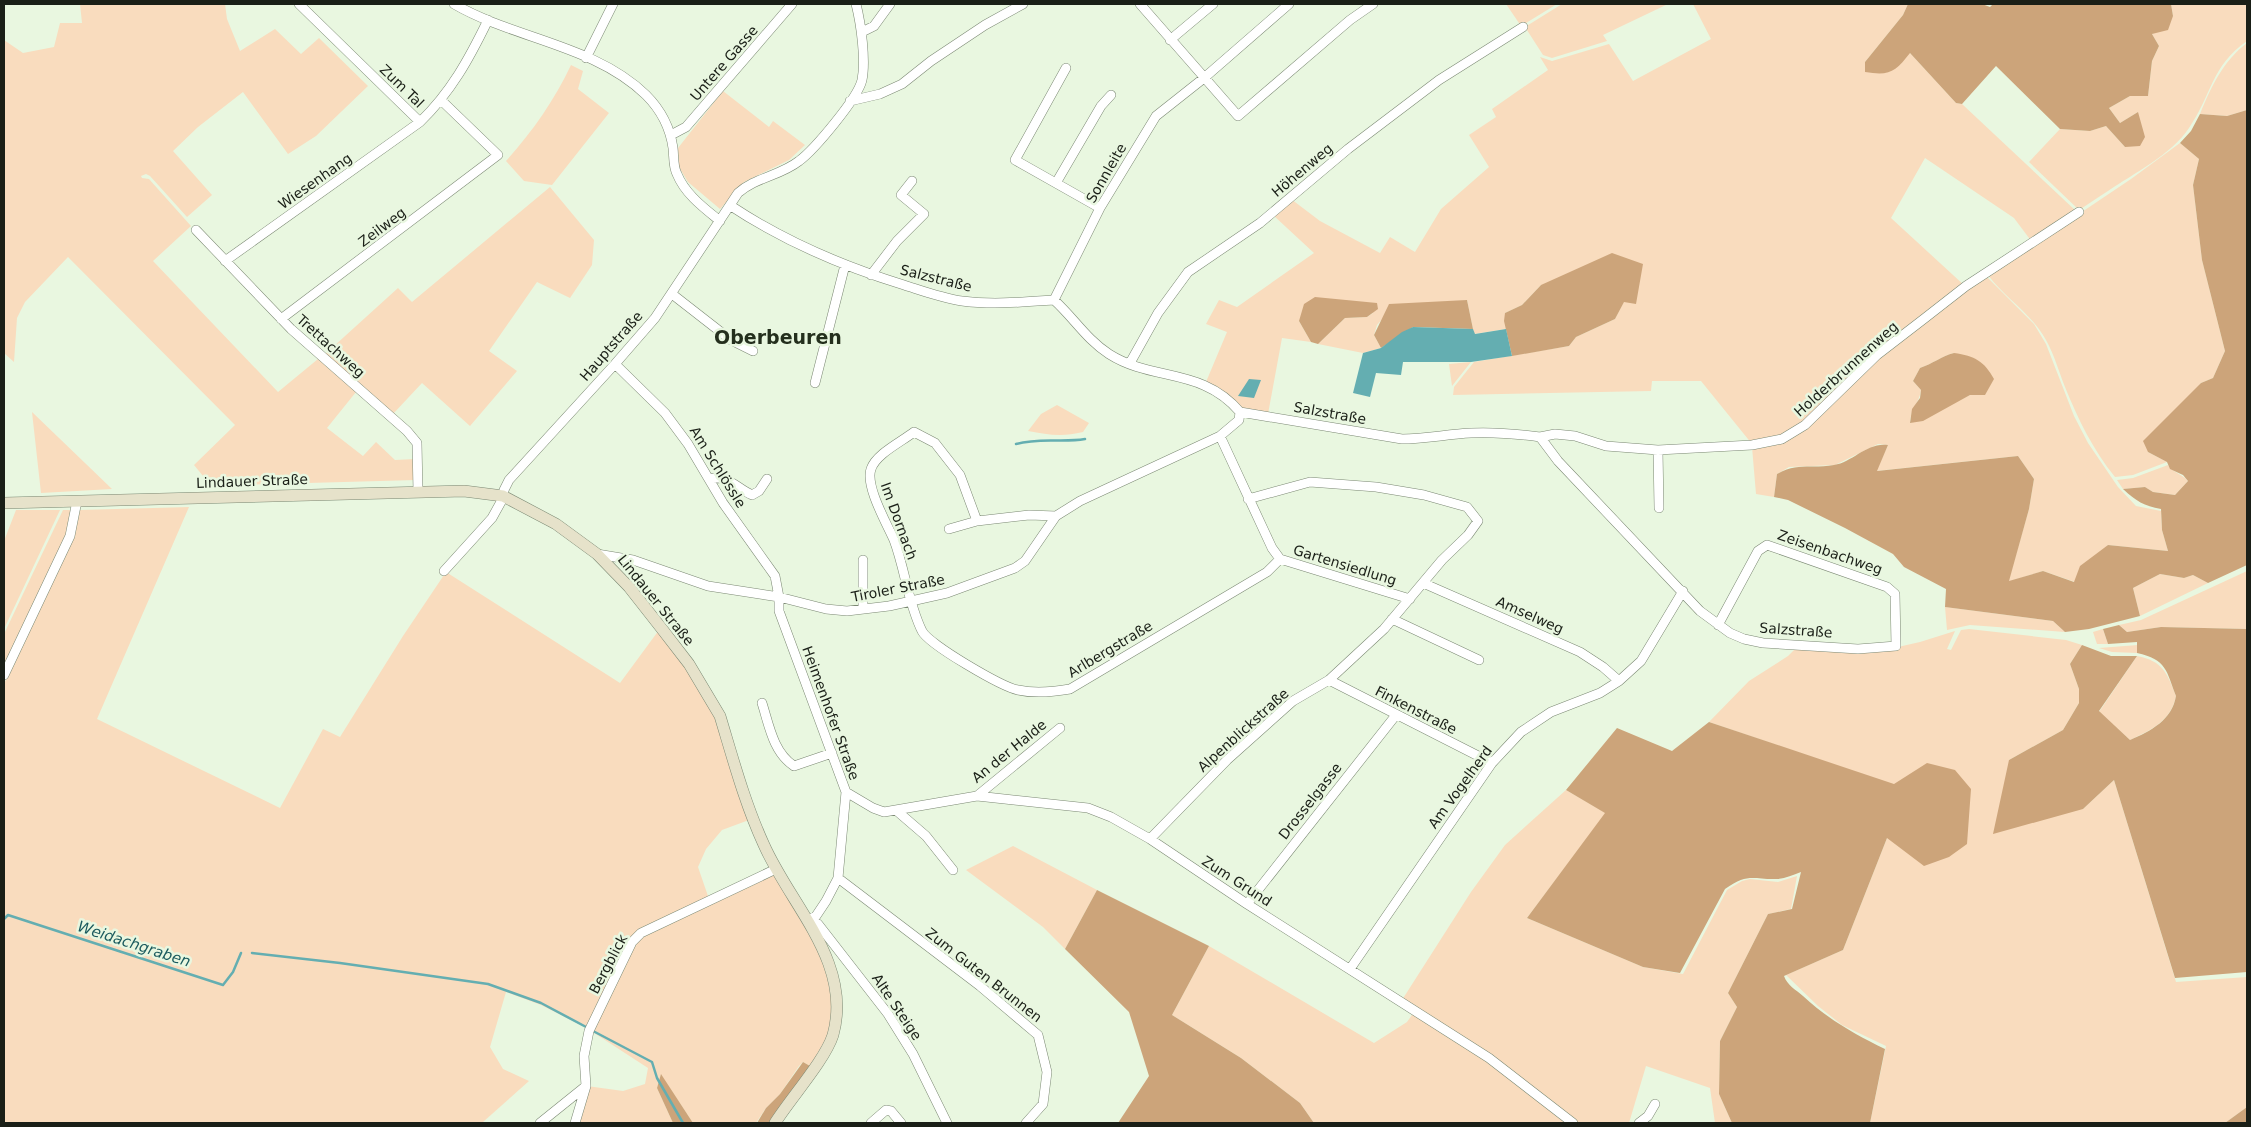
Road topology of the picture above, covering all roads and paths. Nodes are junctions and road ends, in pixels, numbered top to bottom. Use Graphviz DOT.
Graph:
graph roads {
  1 [pos="299,4"];
  2 [pos="454,4"];
  3 [pos="613,4"];
  4 [pos="779,4"];
  5 [pos="856,4"];
  6 [pos="890,4"];
  7 [pos="1023,4"];
  8 [pos="1140,4"];
  9 [pos="1213,4"];
  10 [pos="1290,4"];
  11 [pos="1373,4"];
  12 [pos="789,7"];
  13 [pos="488,20"];
  14 [pos="1523,27"];
  15 [pos="862,32"];
  16 [pos="1170,40"];
  17 [pos="586,58"];
  18 [pos="1066,68"];
  19 [pos="1204,78"];
  20 [pos="1112,95"];
  21 [pos="442,101"];
  22 [pos="850,101"];
  23 [pos="420,122"];
  24 [pos="671,135"];
  25 [pos="912,181"];
  26 [pos="1056,183"];
  27 [pos="730,206"];
  28 [pos="1100,208"];
  29 [pos="2079,212"];
  30 [pos="720,221"];
  31 [pos="196,230"];
  32 [pos="225,261"];
  33 [pos="845,265"];
  34 [pos="871,275"];
  35 [pos="672,294"];
  36 [pos="1054,300"];
  37 [pos="281,319"];
  38 [pos="753,351"];
  39 [pos="1130,363"];
  40 [pos="615,364"];
  41 [pos="815,383"];
  42 [pos="1240,412"];
  43 [pos="1220,436"];
  44 [pos="1540,437"];
  45 [pos="1658,450"];
  46 [pos="709,479"];
  47 [pos="767,479"];
  48 [pos="418,492"];
  49 [pos="503,496"];
  50 [pos="1248,499"];
  51 [pos="77,501"];
  52 [pos="4,503"];
  53 [pos="1659,508"];
  54 [pos="1056,516"];
  55 [pos="978,521"];
  56 [pos="949,529"];
  57 [pos="597,554"];
  58 [pos="1280,559"];
  59 [pos="863,560"];
  60 [pos="444,571"];
  61 [pos="1423,583"];
  62 [pos="1683,591"];
  63 [pos="779,597"];
  64 [pos="1410,599"];
  65 [pos="912,601"];
  66 [pos="863,609"];
  67 [pos="1392,619"];
  68 [pos="1718,625"];
  69 [pos="1896,646"];
  70 [pos="1479,660"];
  71 [pos="4,675"];
  72 [pos="1329,680"];
  73 [pos="1620,681"];
  74 [pos="762,703"];
  75 [pos="1396,715"];
  76 [pos="1060,728"];
  77 [pos="832,754"];
  78 [pos="1492,763"];
  79 [pos="846,792"];
  80 [pos="976,796"];
  81 [pos="897,811"];
  82 [pos="1150,839"];
  83 [pos="776,869"];
  84 [pos="953,870"];
  85 [pos="838,878"];
  86 [pos="1247,904"];
  87 [pos="807,920"];
  88 [pos="1350,969"];
  89 [pos="586,1086"];
  90 [pos="1655,1104"];
  91 [pos="540,1123"];
  92 [pos="575,1123"];
  93 [pos="775,1123"];
  94 [pos="871,1123"];
  95 [pos="901,1123"];
  96 [pos="947,1123"];
  97 [pos="1026,1123"];
  98 [pos="1573,1123"];
  99 [pos="1639,1123"];
  1 -- 23 [label="street, Zum Tal"];
  2 -- 13 [label="street"];
  3 -- 17 [label="street"];
  4 -- 12 [label="street"];
  5 -- 15 [label="street, Hauptstraße"];
  6 -- 15 [label="street"];
  7 -- 22 [label="street"];
  8 -- 16 [label="street"];
  9 -- 16 [label="street"];
  10 -- 19 [label="street, Sonnleite"];
  11 -- 19 [label="street"];
  12 -- 24 [label="street, Untere Gasse"];
  13 -- 17 [label="street"];
  13 -- 21 [label="street, Zum Tal"];
  14 -- 39 [label="street, Höhenweg"];
  15 -- 22 [label="street, Hauptstraße"];
  16 -- 19 [label="street"];
  17 -- 24 [label="street"];
  18 -- 26 [label="street"];
  19 -- 28 [label="street, Sonnleite"];
  20 -- 26 [label="street"];
  21 -- 23 [label="street, Zum Tal"];
  21 -- 37 [label="street, Zeilweg"];
  22 -- 27 [label="street, Hauptstraße"];
  23 -- 32 [label="street, Wiesenhang"];
  24 -- 30 [label="street"];
  25 -- 34 [label="street"];
  26 -- 28 [label="street"];
  27 -- 30 [label="street, Hauptstraße"];
  27 -- 33 [label="street, Salzstraße"];
  28 -- 36 [label="street, Sonnleite"];
  29 -- 45 [label="street, Holderbrunnenweg"];
  30 -- 35 [label="street, Hauptstraße"];
  31 -- 32 [label="street, Trettachweg"];
  32 -- 37 [label="street, Trettachweg"];
  33 -- 34 [label="street, Salzstraße"];
  33 -- 41 [label="street"];
  34 -- 36 [label="street, Salzstraße"];
  35 -- 38 [label="street"];
  35 -- 40 [label="street, Hauptstraße"];
  36 -- 39 [label="street"];
  37 -- 48 [label="street, Trettachweg"];
  39 -- 42 [label="street"];
  40 -- 46 [label="street, Am Schlössle"];
  40 -- 49 [label="street, Hauptstraße"];
  42 -- 43 [label="street, Tiroler Straße"];
  42 -- 44 [label="street, Salzstraße"];
  43 -- 50 [label="street, Gartensiedlung"];
  43 -- 54 [label="street, Tiroler Straße"];
  44 -- 45 [label="street, Holderbrunnenweg"];
  44 -- 62 [label="street, Salzstraße"];
  45 -- 53 [label="street"];
  46 -- 47 [label="street"];
  46 -- 63 [label="street, Am Schlössle"];
  48 -- 49 [label="main road, Lindauer Straße"];
  48 -- 51 [label="main road, Lindauer Straße"];
  49 -- 57 [label="main road, Lindauer Straße"];
  49 -- 60 [label="street, Hauptstraße"];
  50 -- 58 [label="street, Gartensiedlung"];
  50 -- 61 [label="street"];
  51 -- 52 [label="main road, Lindauer Straße"];
  51 -- 71 [label="street"];
  54 -- 55 [label="street"];
  54 -- 65 [label="street, Tiroler Straße"];
  55 -- 56 [label="street"];
  55 -- 65 [label="street, Im Dornach"];
  57 -- 63 [label="street, Tiroler Straße"];
  57 -- 83 [label="main road, Lindauer Straße"];
  58 -- 64 [label="street, Gartensiedlung"];
  58 -- 65 [label="street, Arlbergstraße"];
  59 -- 66 [label="street"];
  61 -- 64 [label="street, Alpenblickstraße"];
  61 -- 73 [label="street, Amselweg"];
  62 -- 68 [label="street, Salzstraße"];
  62 -- 73 [label="street, Am Vogelherd"];
  63 -- 66 [label="street, Tiroler Straße"];
  63 -- 77 [label="street, Heimenhofer Straße"];
  64 -- 67 [label="street, Alpenblickstraße"];
  65 -- 66 [label="street, Tiroler Straße"];
  67 -- 70 [label="street"];
  67 -- 72 [label="street, Alpenblickstraße"];
  68 -- 69 [label="street, Salzstraße"];
  68 -- 69 [label="street, Zeisenbachweg"];
  72 -- 75 [label="street, Finkenstraße"];
  72 -- 82 [label="street, Alpenblickstraße"];
  73 -- 78 [label="street, Am Vogelherd"];
  74 -- 77 [label="street"];
  75 -- 78 [label="street, Finkenstraße"];
  75 -- 86 [label="street, Drosselgasse"];
  76 -- 80 [label="street, An der Halde"];
  77 -- 79 [label="street, Heimenhofer Straße"];
  78 -- 88 [label="street, Am Vogelherd"];
  79 -- 81 [label="street, Zum Grund"];
  79 -- 85 [label="street, Heimenhofer Straße"];
  80 -- 81 [label="street, Zum Grund"];
  80 -- 82 [label="street, Zum Grund"];
  81 -- 84 [label="street"];
  82 -- 86 [label="street, Zum Grund"];
  83 -- 87 [label="main road, Lindauer Straße"];
  83 -- 89 [label="street, Bergblick"];
  85 -- 87 [label="street, Heimenhofer Straße"];
  85 -- 97 [label="street, Zum Guten Brunnen"];
  86 -- 88 [label="street, Zum Grund"];
  87 -- 93 [label="main road, Lindauer Straße"];
  87 -- 96 [label="street, Alte Steige"];
  88 -- 98 [label="street, Zum Grund"];
  89 -- 91 [label="street"];
  89 -- 92 [label="street, Bergblick"];
  90 -- 99 [label="street"];
  94 -- 95 [label="street"];
}
